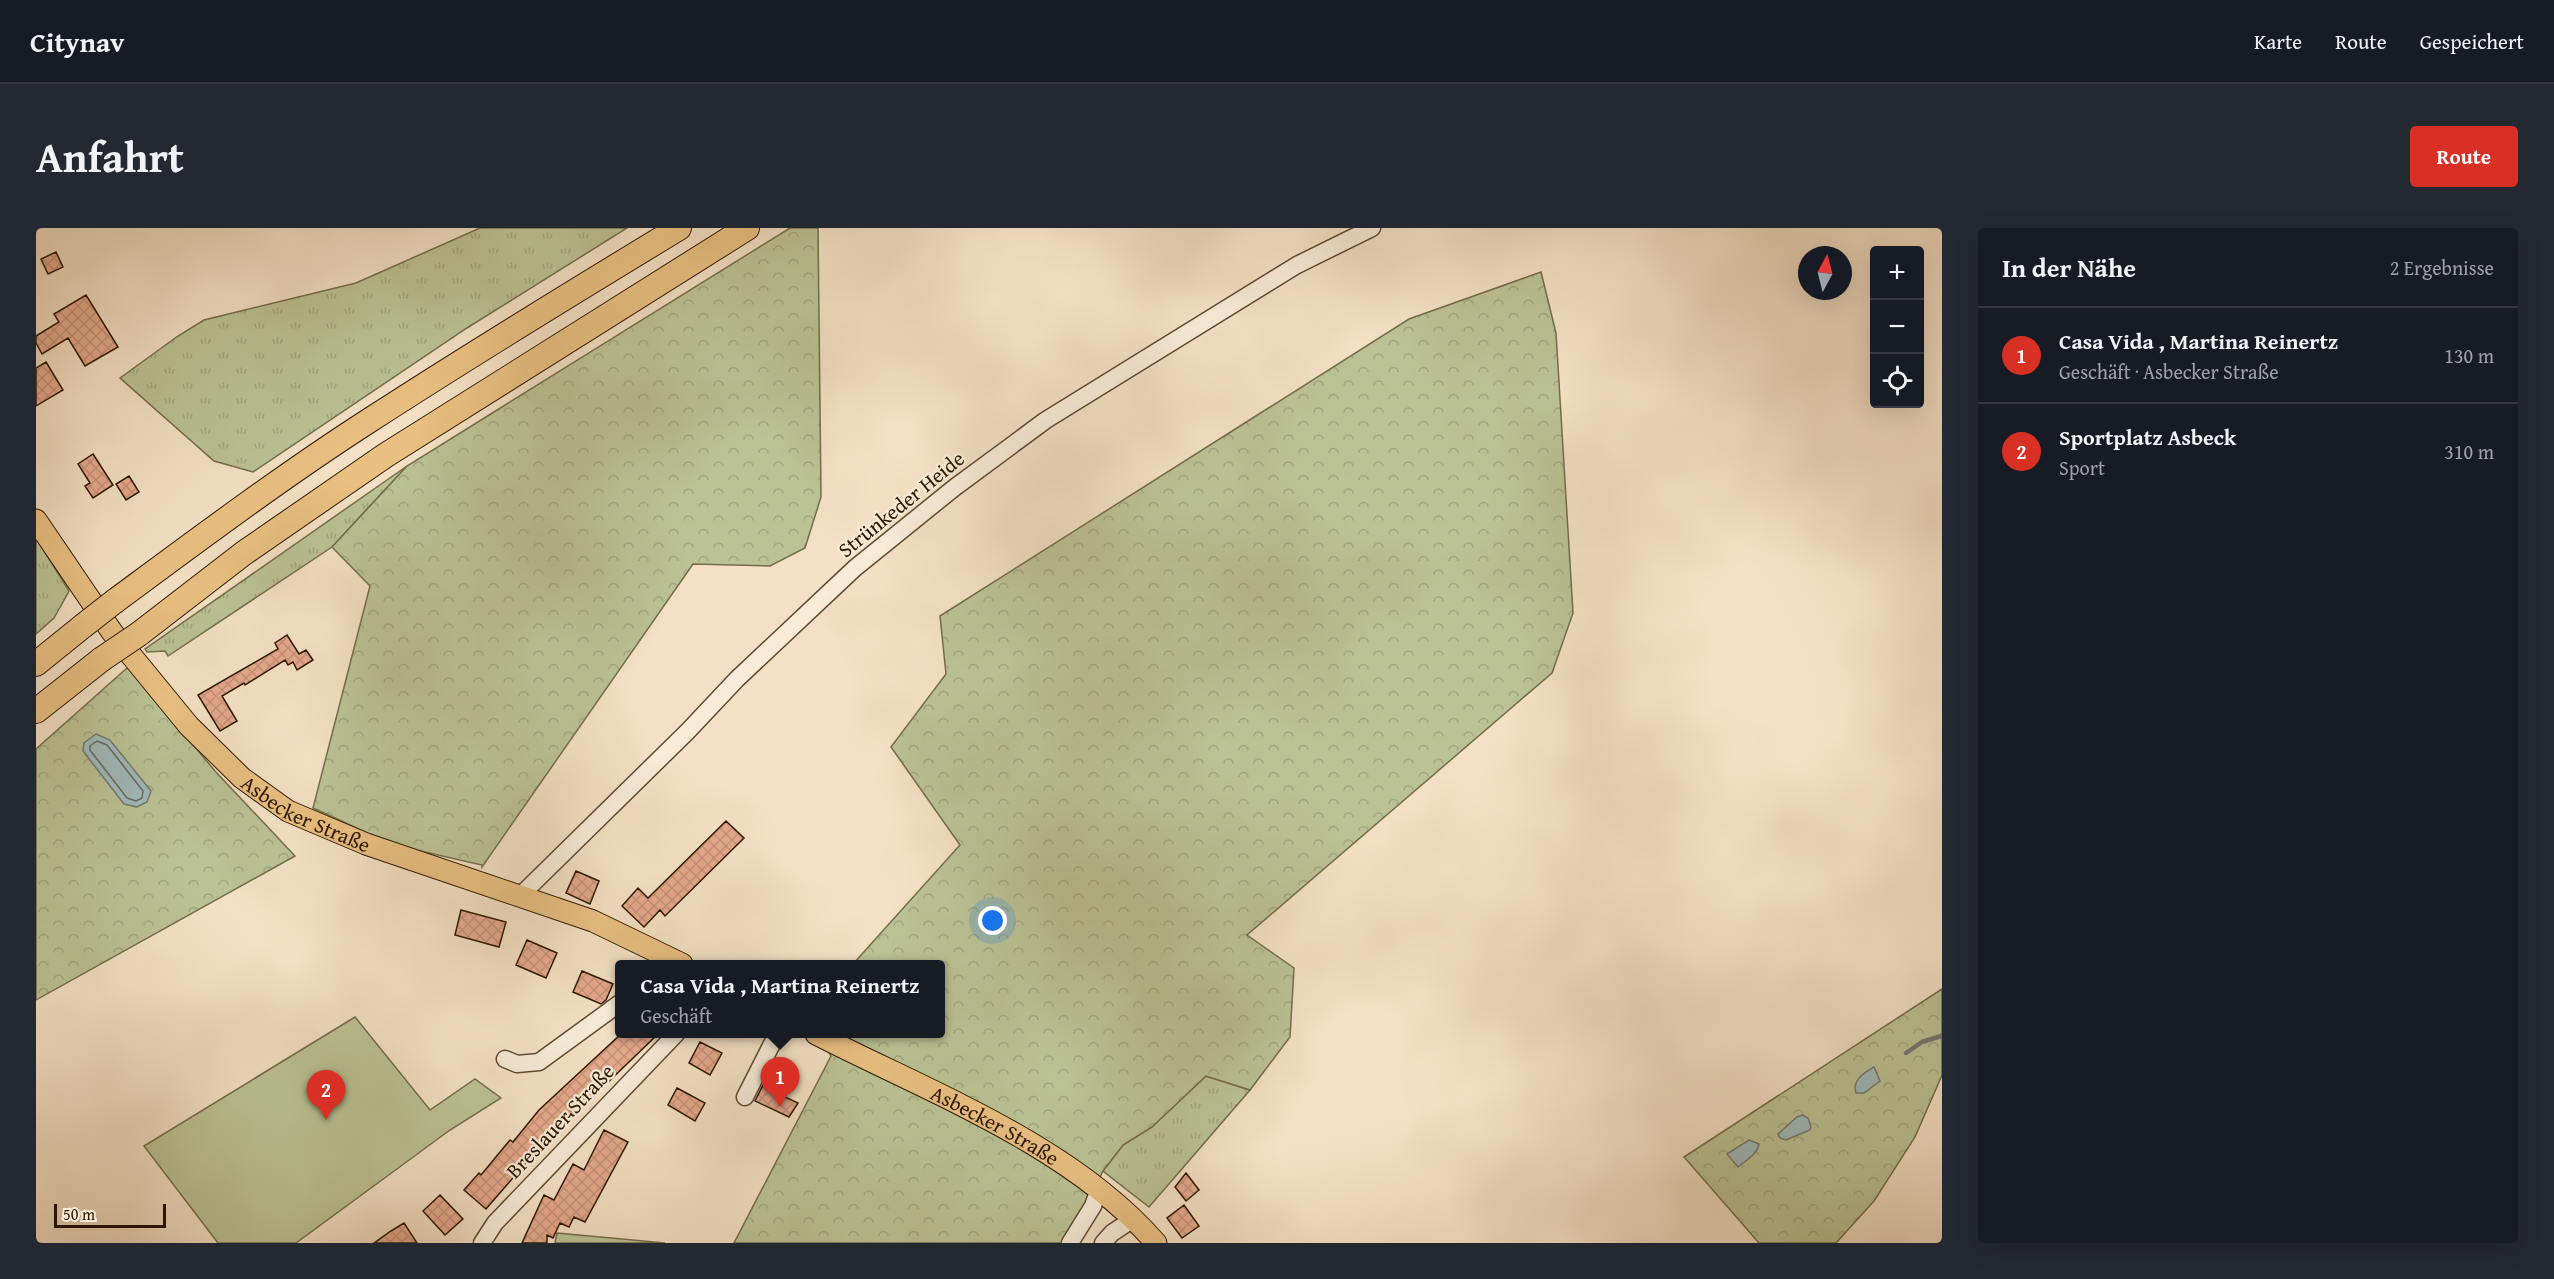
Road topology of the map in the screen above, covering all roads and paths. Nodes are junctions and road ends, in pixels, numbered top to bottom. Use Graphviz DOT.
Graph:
graph roads {
  1 [pos="679,228"];
  2 [pos="747,228"];
  3 [pos="1371,228"];
  4 [pos="36,520"];
  5 [pos="36,664"];
  6 [pos="36,711"];
  7 [pos="520,896"];
  8 [pos="674,960"];
  9 [pos="615,1007"];
  10 [pos="672,1038"];
  11 [pos="775,1038"];
  12 [pos="825,1038"];
  13 [pos="505,1059"];
  14 [pos="746,1097"];
  15 [pos="1099,1189"];
  16 [pos="1133,1219"];
  17 [pos="482,1243"];
  18 [pos="1070,1243"];
  19 [pos="1103,1243"];
  20 [pos="1156,1243"];
  1 -- 5 [label="highway, bridge"];
  2 -- 6 [label="highway, bridge"];
  3 -- 7 [label="street, Strünkeder Heide"];
  4 -- 7 [label="main road, Asbecker Straße"];
  7 -- 8 [label="main road, Asbecker Straße"];
  9 -- 13 [label="street"];
  10 -- 17 [label="street, Breslauer Straße"];
  11 -- 14 [label="street"];
  12 -- 15 [label="main road, Asbecker Straße"];
  15 -- 16 [label="main road, Asbecker Straße"];
  15 -- 18 [label="street"];
  16 -- 19 [label="street"];
  16 -- 20 [label="main road, Asbecker Straße"];
}
